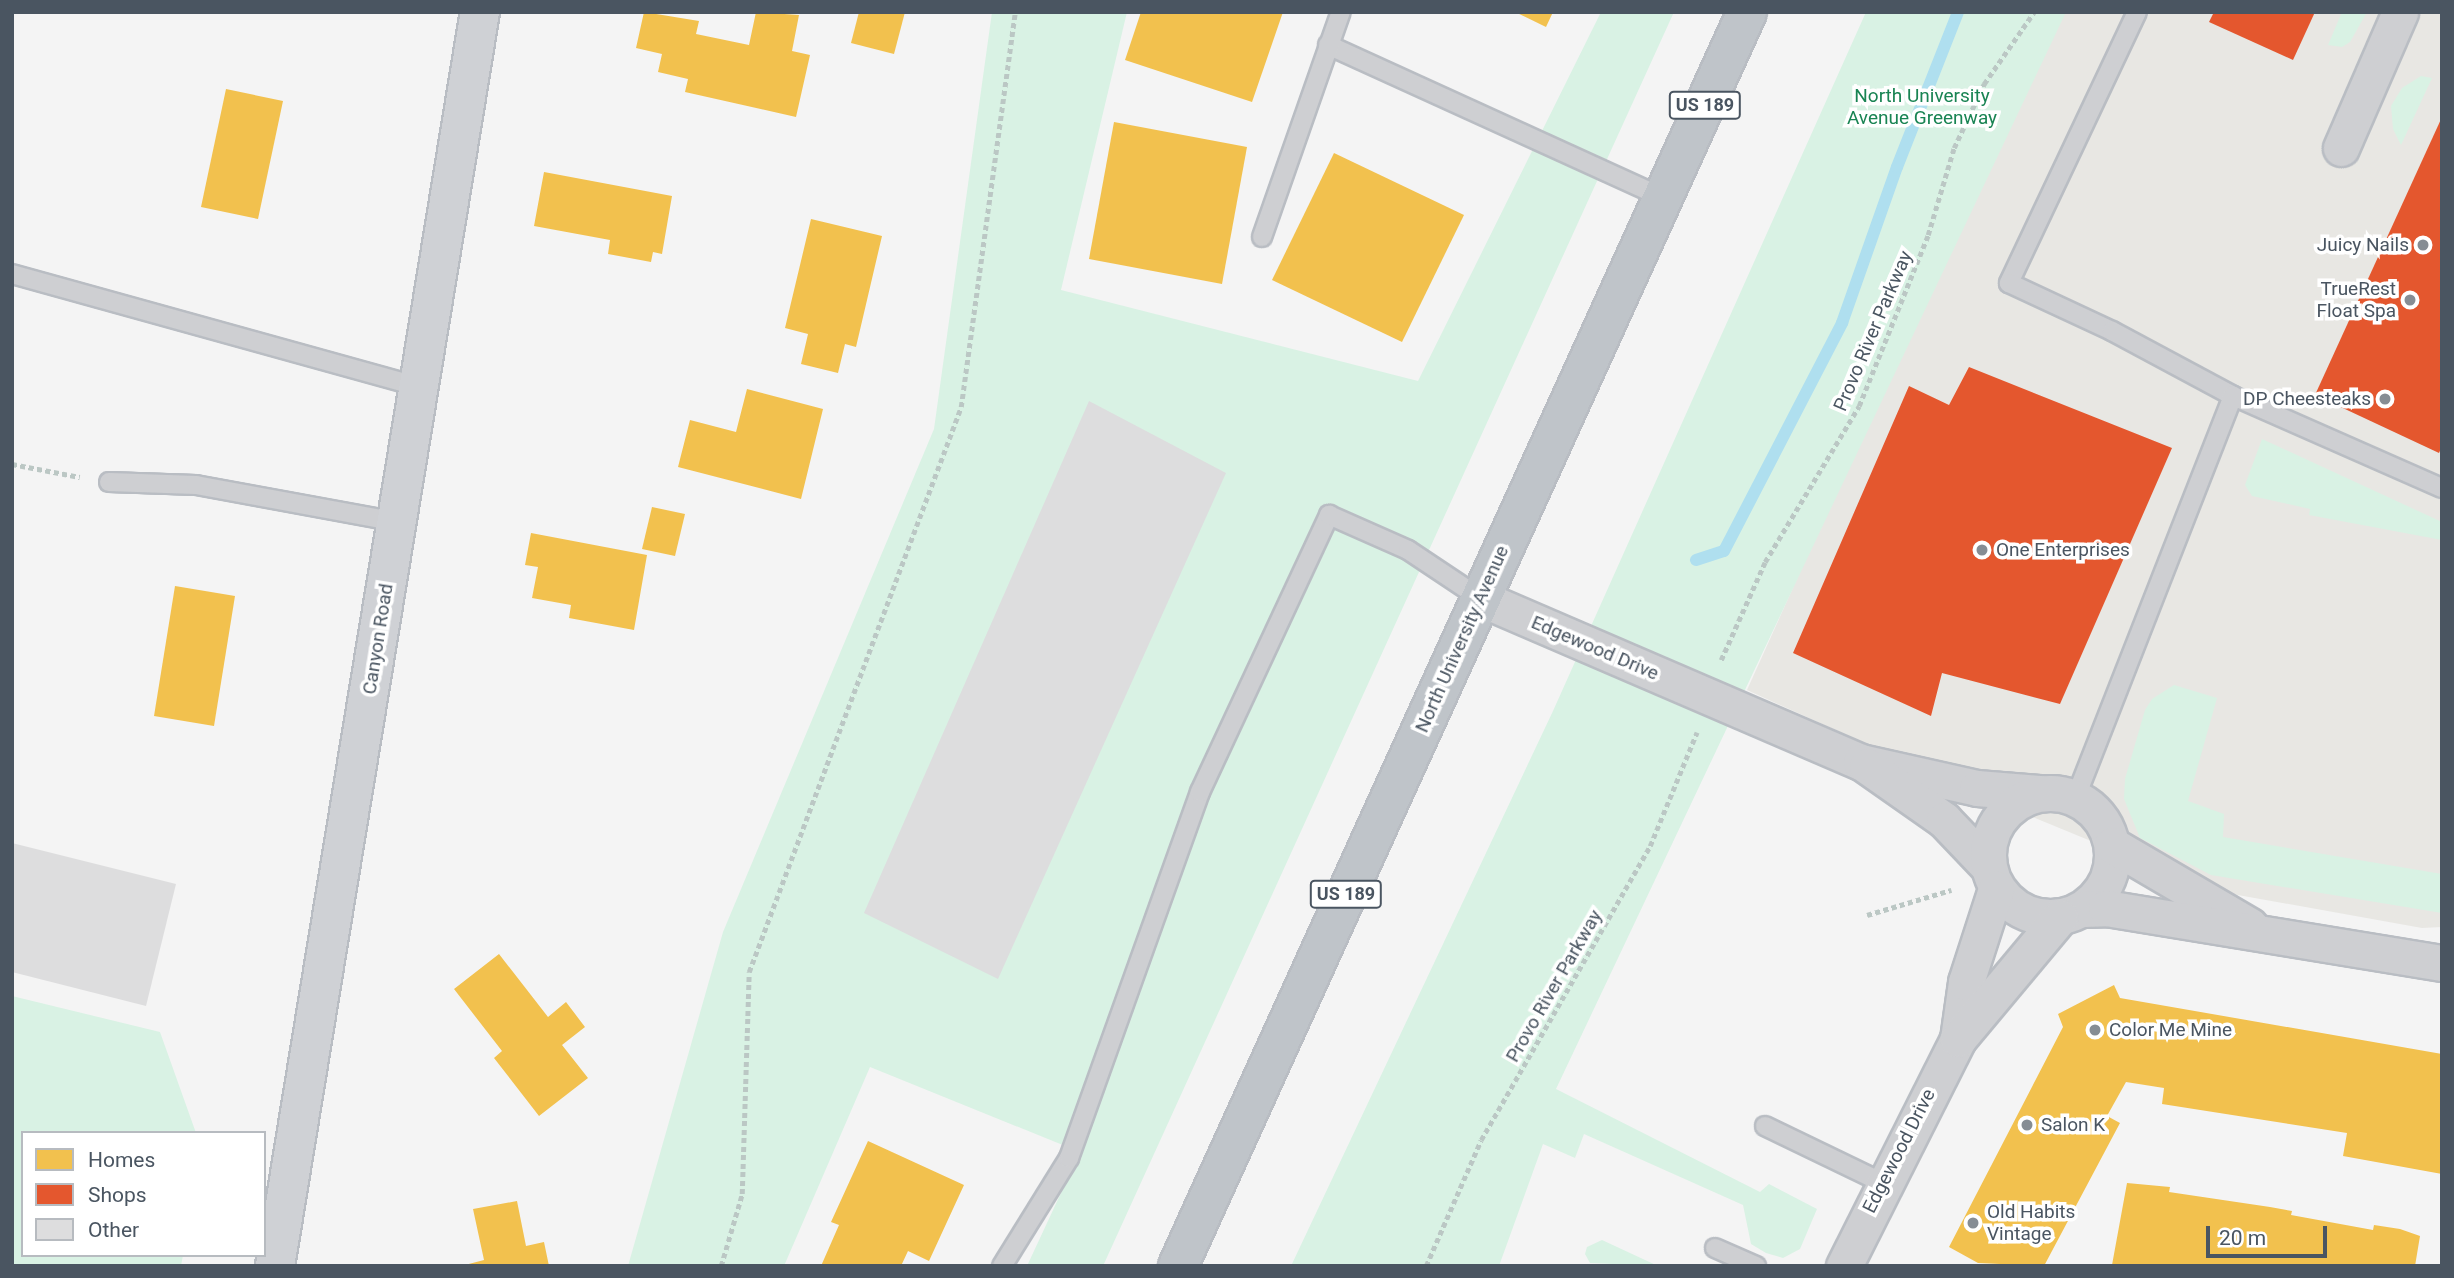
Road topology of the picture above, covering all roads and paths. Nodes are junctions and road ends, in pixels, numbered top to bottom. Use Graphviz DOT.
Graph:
graph roads {
  1 [pos="480,12"];
  2 [pos="1014,12"];
  3 [pos="1341,12"];
  4 [pos="1747,12"];
  5 [pos="2034,12"];
  6 [pos="2137,12"];
  7 [pos="2400,12"];
  8 [pos="1328,45"];
  9 [pos="2341,148"];
  10 [pos="1662,197"];
  11 [pos="1262,237"];
  12 [pos="12,274"];
  13 [pos="420,387"];
  14 [pos="2233,396"];
  15 [pos="12,464"];
  16 [pos="109,482"];
  17 [pos="2442,488"];
  18 [pos="397,522"];
  19 [pos="1480,598"];
  20 [pos="1723,654"];
  21 [pos="1706,707"];
  22 [pos="1861,761"];
  23 [pos="2039,793"];
  24 [pos="2075,799"];
  25 [pos="2112,845"];
  26 [pos="1992,877"];
  27 [pos="1951,890"];
  28 [pos="2071,913"];
  29 [pos="1867,915"];
  30 [pos="2259,931"];
  31 [pos="2442,963"];
  32 [pos="1958,1039"];
  33 [pos="1765,1126"];
  34 [pos="1883,1183"];
  35 [pos="1715,1248"];
  36 [pos="275,1266"];
  37 [pos="721,1266"];
  38 [pos="1002,1266"];
  39 [pos="1178,1266"];
  40 [pos="1426,1266"];
  41 [pos="1756,1266"];
  42 [pos="1844,1266"];
  1 -- 13 [label="main road, Canyon Road"];
  2 -- 37 [label="path"];
  3 -- 8 [label="lane"];
  4 -- 10 [label="highway, North University Avenue / US 189"];
  5 -- 20 [label="path, Provo River Parkway"];
  6 -- 14 [label="lane"];
  7 -- 9 [label="street"];
  8 -- 10 [label="lane"];
  8 -- 11 [label="lane"];
  10 -- 19 [label="highway, North University Avenue / US 189"];
  12 -- 13 [label="lane"];
  13 -- 18 [label="main road, Canyon Road"];
  14 -- 17 [label="lane"];
  14 -- 24 [label="lane"];
  15 -- 16 [label="path"];
  16 -- 18 [label="lane"];
  18 -- 36 [label="main road, Canyon Road"];
  19 -- 21 [label="street, Edgewood Drive"];
  19 -- 38 [label="lane"];
  19 -- 39 [label="highway, North University Avenue / US 189"];
  21 -- 22 [label="street, Edgewood Drive"];
  21 -- 40 [label="path, Provo River Parkway"];
  22 -- 23 [label="street"];
  22 -- 26 [label="street"];
  23 -- 24 [label="street"];
  23 -- 26 [label="street"];
  24 -- 25 [label="street"];
  25 -- 28 [label="street"];
  25 -- 30 [label="street"];
  26 -- 28 [label="street"];
  26 -- 32 [label="street, Edgewood Drive"];
  27 -- 29 [label="path"];
  28 -- 30 [label="street"];
  28 -- 32 [label="street, Edgewood Drive"];
  30 -- 31 [label="street"];
  32 -- 34 [label="street, Edgewood Drive"];
  33 -- 34 [label="lane"];
  34 -- 42 [label="street, Edgewood Drive"];
  35 -- 41 [label="lane"];
}
